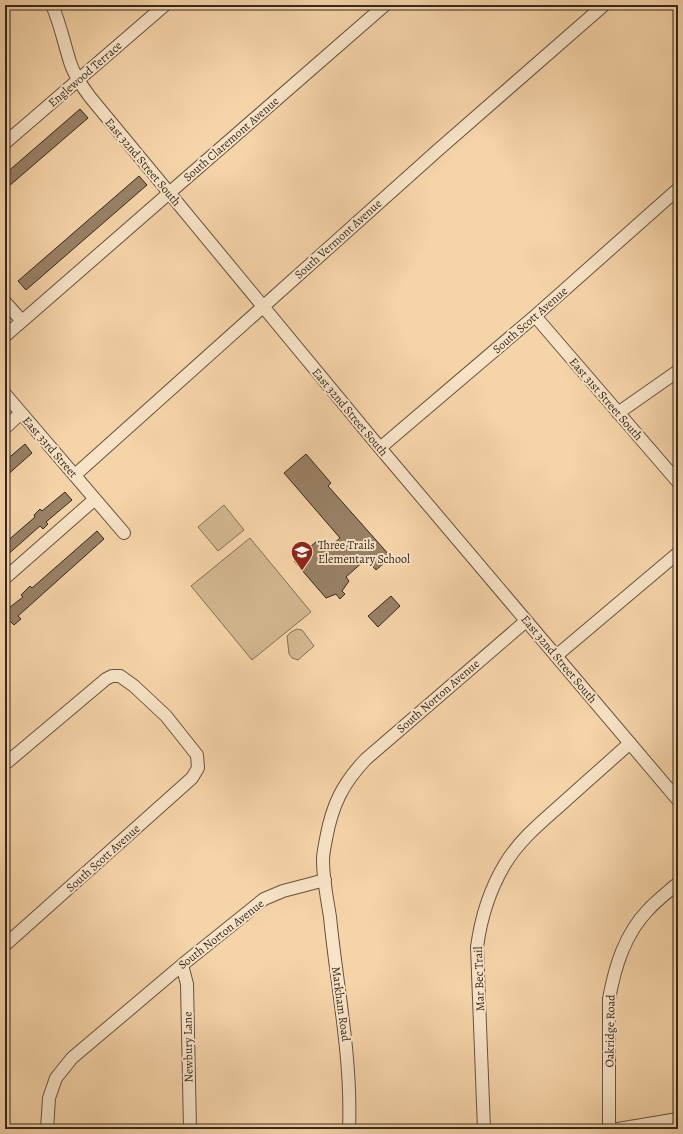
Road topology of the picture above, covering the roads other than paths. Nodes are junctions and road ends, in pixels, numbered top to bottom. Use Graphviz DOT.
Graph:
graph roads {
  1 [pos="52,5"];
  2 [pos="165,5"];
  3 [pos="385,5"];
  4 [pos="604,5"];
  5 [pos="78,80"];
  6 [pos="5,143"];
  7 [pos="678,188"];
  8 [pos="169,193"];
  9 [pos="5,302"];
  10 [pos="263,306"];
  11 [pos="535,316"];
  12 [pos="22,321"];
  13 [pos="5,336"];
  14 [pos="678,371"];
  15 [pos="5,394"];
  16 [pos="21,413"];
  17 [pos="618,413"];
  18 [pos="5,428"];
  19 [pos="380,448"];
  20 [pos="75,475"];
  21 [pos="678,482"];
  22 [pos="95,499"];
  23 [pos="124,533"];
  24 [pos="678,553"];
  25 [pos="5,578"];
  26 [pos="526,621"];
  27 [pos="556,656"];
  28 [pos="630,743"];
  29 [pos="5,764"];
  30 [pos="678,800"];
  31 [pos="325,880"];
  32 [pos="678,883"];
  33 [pos="5,945"];
  34 [pos="182,965"];
  35 [pos="678,1119"];
  36 [pos="47,1129"];
  37 [pos="190,1129"];
  38 [pos="349,1129"];
  39 [pos="484,1129"];
  40 [pos="609,1129"];
  41 [pos="618,1129"];
  1 -- 5 [label="street, East 32nd Street South"];
  2 -- 5 [label="street, Englewood Terrace"];
  3 -- 8 [label="street, South Claremont Avenue"];
  4 -- 10 [label="street, South Vermont Avenue"];
  5 -- 6 [label="street, Englewood Terrace"];
  5 -- 8 [label="street, East 32nd Street South"];
  7 -- 11 [label="street, South Scott Avenue"];
  8 -- 10 [label="street, East 32nd Street South"];
  8 -- 12 [label="street, South Claremont Avenue"];
  9 -- 12 [label="street"];
  10 -- 19 [label="street, East 32nd Street South"];
  10 -- 20 [label="street, South Vermont Avenue"];
  11 -- 17 [label="street, East 31st Street South"];
  11 -- 19 [label="street, South Scott Avenue"];
  12 -- 13 [label="street, South Claremont Avenue"];
  14 -- 17 [label="street"];
  15 -- 16 [label="street, East 33rd Street"];
  16 -- 18 [label="street"];
  16 -- 20 [label="street, East 33rd Street"];
  17 -- 21 [label="street, East 31st Street South"];
  19 -- 26 [label="street, East 32nd Street South"];
  20 -- 22 [label="street, East 33rd Street"];
  22 -- 23 [label="street, East 33rd Street"];
  22 -- 25 [label="street"];
  24 -- 27 [label="street"];
  26 -- 27 [label="street, East 32nd Street South"];
  26 -- 31 [label="street, South Norton Avenue"];
  27 -- 28 [label="street, East 32nd Street South"];
  28 -- 30 [label="street, East 32nd Street South"];
  28 -- 39 [label="street, Mar Bec Trail"];
  29 -- 33 [label="street, South Scott Avenue"];
  31 -- 34 [label="street, South Norton Avenue"];
  31 -- 38 [label="street, Markham Road"];
  32 -- 40 [label="street, Oakridge Road"];
  34 -- 36 [label="street, South Norton Avenue"];
  34 -- 37 [label="street, Newbury Lane"];
  35 -- 41 [label="street"];
}
